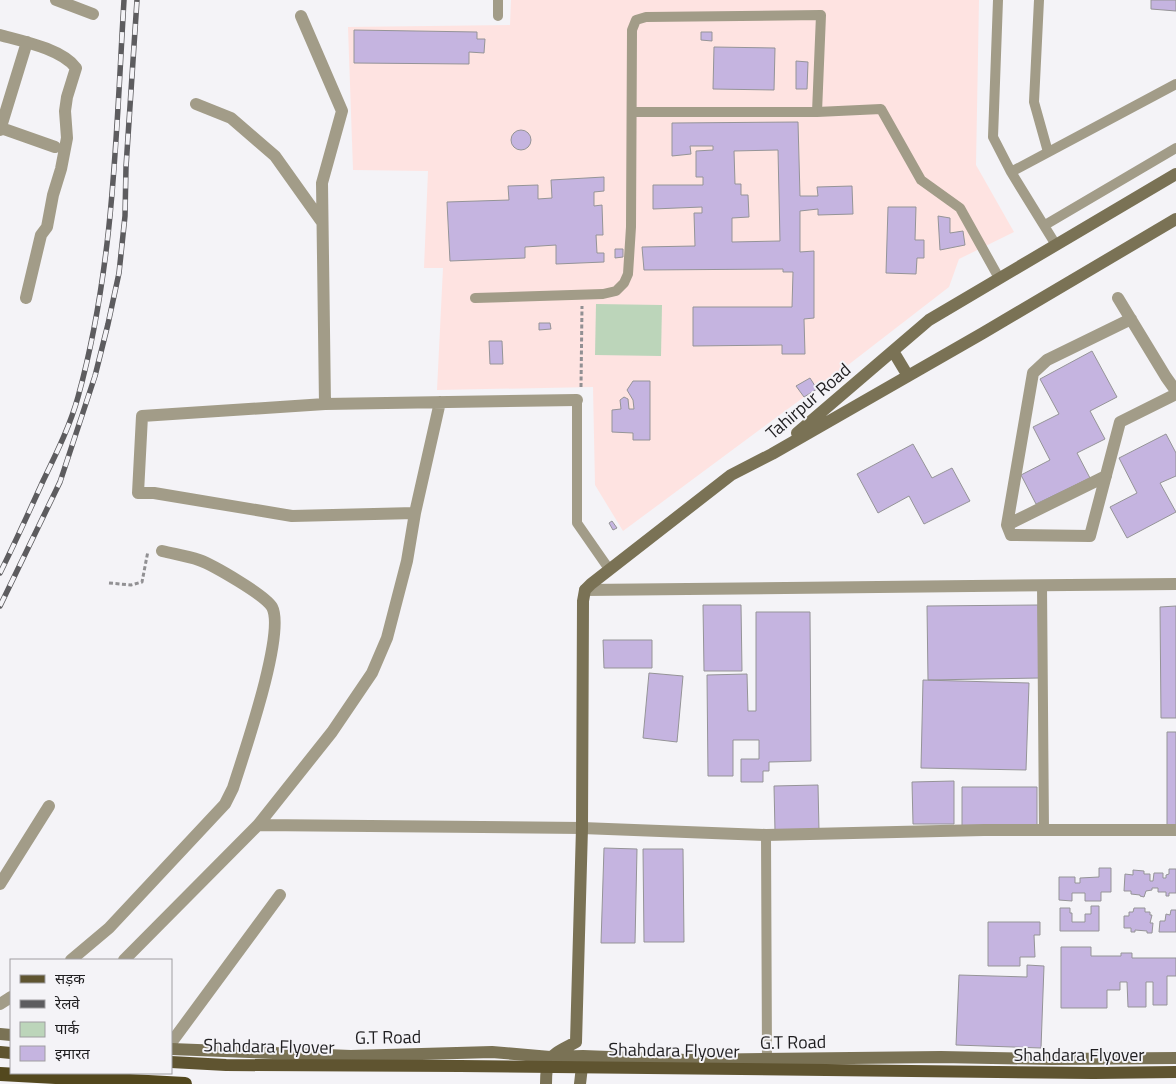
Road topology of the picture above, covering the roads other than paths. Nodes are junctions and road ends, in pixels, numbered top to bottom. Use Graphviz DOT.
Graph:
graph roads {
  1 [pos="56,0"];
  2 [pos="498,0"];
  3 [pos="998,0"];
  4 [pos="1039,0"];
  5 [pos="93,14"];
  6 [pos="301,16"];
  7 [pos="498,16"];
  8 [pos="0,35"];
  9 [pos="27,42"];
  10 [pos="1176,84"];
  11 [pos="196,104"];
  12 [pos="632,112"];
  13 [pos="817,112"];
  14 [pos="0,129"];
  15 [pos="55,147"];
  16 [pos="1176,148"];
  17 [pos="1048,152"];
  18 [pos="1010,172"];
  19 [pos="1176,174"];
  20 [pos="1176,218"];
  21 [pos="322,222"];
  22 [pos="1045,225"];
  23 [pos="1056,245"];
  24 [pos="999,278"];
  25 [pos="26,298"];
  26 [pos="475,298"];
  27 [pos="1118,298"];
  28 [pos="1131,319"];
  29 [pos="893,351"];
  30 [pos="1171,375"];
  31 [pos="908,376"];
  32 [pos="1176,392"];
  33 [pos="577,400"];
  34 [pos="440,402"];
  35 [pos="325,404"];
  36 [pos="772,454"];
  37 [pos="1106,476"];
  38 [pos="415,513"];
  39 [pos="1007,525"];
  40 [pos="162,551"];
  41 [pos="609,569"];
  42 [pos="1176,584"];
  43 [pos="1042,585"];
  44 [pos="586,590"];
  45 [pos="49,806"];
  46 [pos="258,825"];
  47 [pos="582,828"];
  48 [pos="1044,830"];
  49 [pos="1176,830"];
  50 [pos="766,835"];
  51 [pos="0,884"];
  52 [pos="280,895"];
  53 [pos="72,959"];
  54 [pos="125,959"];
  55 [pos="172,1042"];
  56 [pos="576,1042"];
  57 [pos="172,1049"];
  58 [pos="583,1056"];
  59 [pos="550,1057"];
  60 [pos="1176,1058"];
  61 [pos="767,1060"];
  62 [pos="172,1062"];
  63 [pos="1176,1072"];
  64 [pos="0,1074"];
  65 [pos="185,1084"];
  66 [pos="546,1084"];
  67 [pos="580,1084"];
  1 -- 5 [label="street"];
  2 -- 7 [label="lane"];
  3 -- 18 [label="lane"];
  4 -- 17 [label="lane"];
  6 -- 21 [label="street"];
  8 -- 9 [label="street"];
  9 -- 14 [label="street"];
  9 -- 25 [label="street"];
  10 -- 17 [label="lane"];
  11 -- 21 [label="street"];
  12 -- 13 [label="lane"];
  12 -- 13 [label="lane"];
  12 -- 26 [label="lane"];
  13 -- 24 [label="lane"];
  14 -- 15 [label="street"];
  16 -- 22 [label="lane"];
  17 -- 18 [label="lane"];
  18 -- 22 [label="lane"];
  19 -- 23 [label="main road, Tahirpur Road"];
  20 -- 31 [label="main road, Tahirpur Road"];
  21 -- 35 [label="street"];
  22 -- 23 [label="lane"];
  23 -- 24 [label="main road, Tahirpur Road"];
  24 -- 29 [label="main road, Tahirpur Road"];
  27 -- 28 [label="street"];
  28 -- 30 [label="street"];
  28 -- 39 [label="street"];
  29 -- 31 [label="main road"];
  29 -- 36 [label="main road, Tahirpur Road"];
  30 -- 32 [label="street"];
  31 -- 36 [label="main road, Tahirpur Road"];
  32 -- 37 [label="street"];
  33 -- 34 [label="street"];
  33 -- 41 [label="lane"];
  34 -- 35 [label="street"];
  34 -- 38 [label="street"];
  35 -- 38 [label="street"];
  36 -- 41 [label="main road"];
  37 -- 39 [label="street"];
  37 -- 39 [label="street"];
  38 -- 46 [label="street"];
  40 -- 53 [label="street"];
  41 -- 44 [label="main road"];
  42 -- 43 [label="street"];
  43 -- 44 [label="street"];
  43 -- 48 [label="lane"];
  44 -- 47 [label="main road"];
  45 -- 51 [label="street"];
  46 -- 47 [label="street"];
  46 -- 54 [label="street"];
  47 -- 50 [label="street"];
  47 -- 56 [label="main road"];
  48 -- 49 [label="street"];
  48 -- 50 [label="street"];
  50 -- 61 [label="lane"];
  52 -- 55 [label="street"];
  56 -- 58 [label="main road"];
  56 -- 59 [label="main road"];
  57 -- 59 [label="main road, G.T Road"];
  58 -- 59 [label="main road, G.T Road"];
  58 -- 61 [label="main road, G.T Road"];
  58 -- 67 [label="main road"];
  59 -- 66 [label="main road"];
  60 -- 61 [label="main road, G.T Road"];
  62 -- 63 [label="main road, Shahdara Flyover"];
  64 -- 65 [label="highway"];
}
